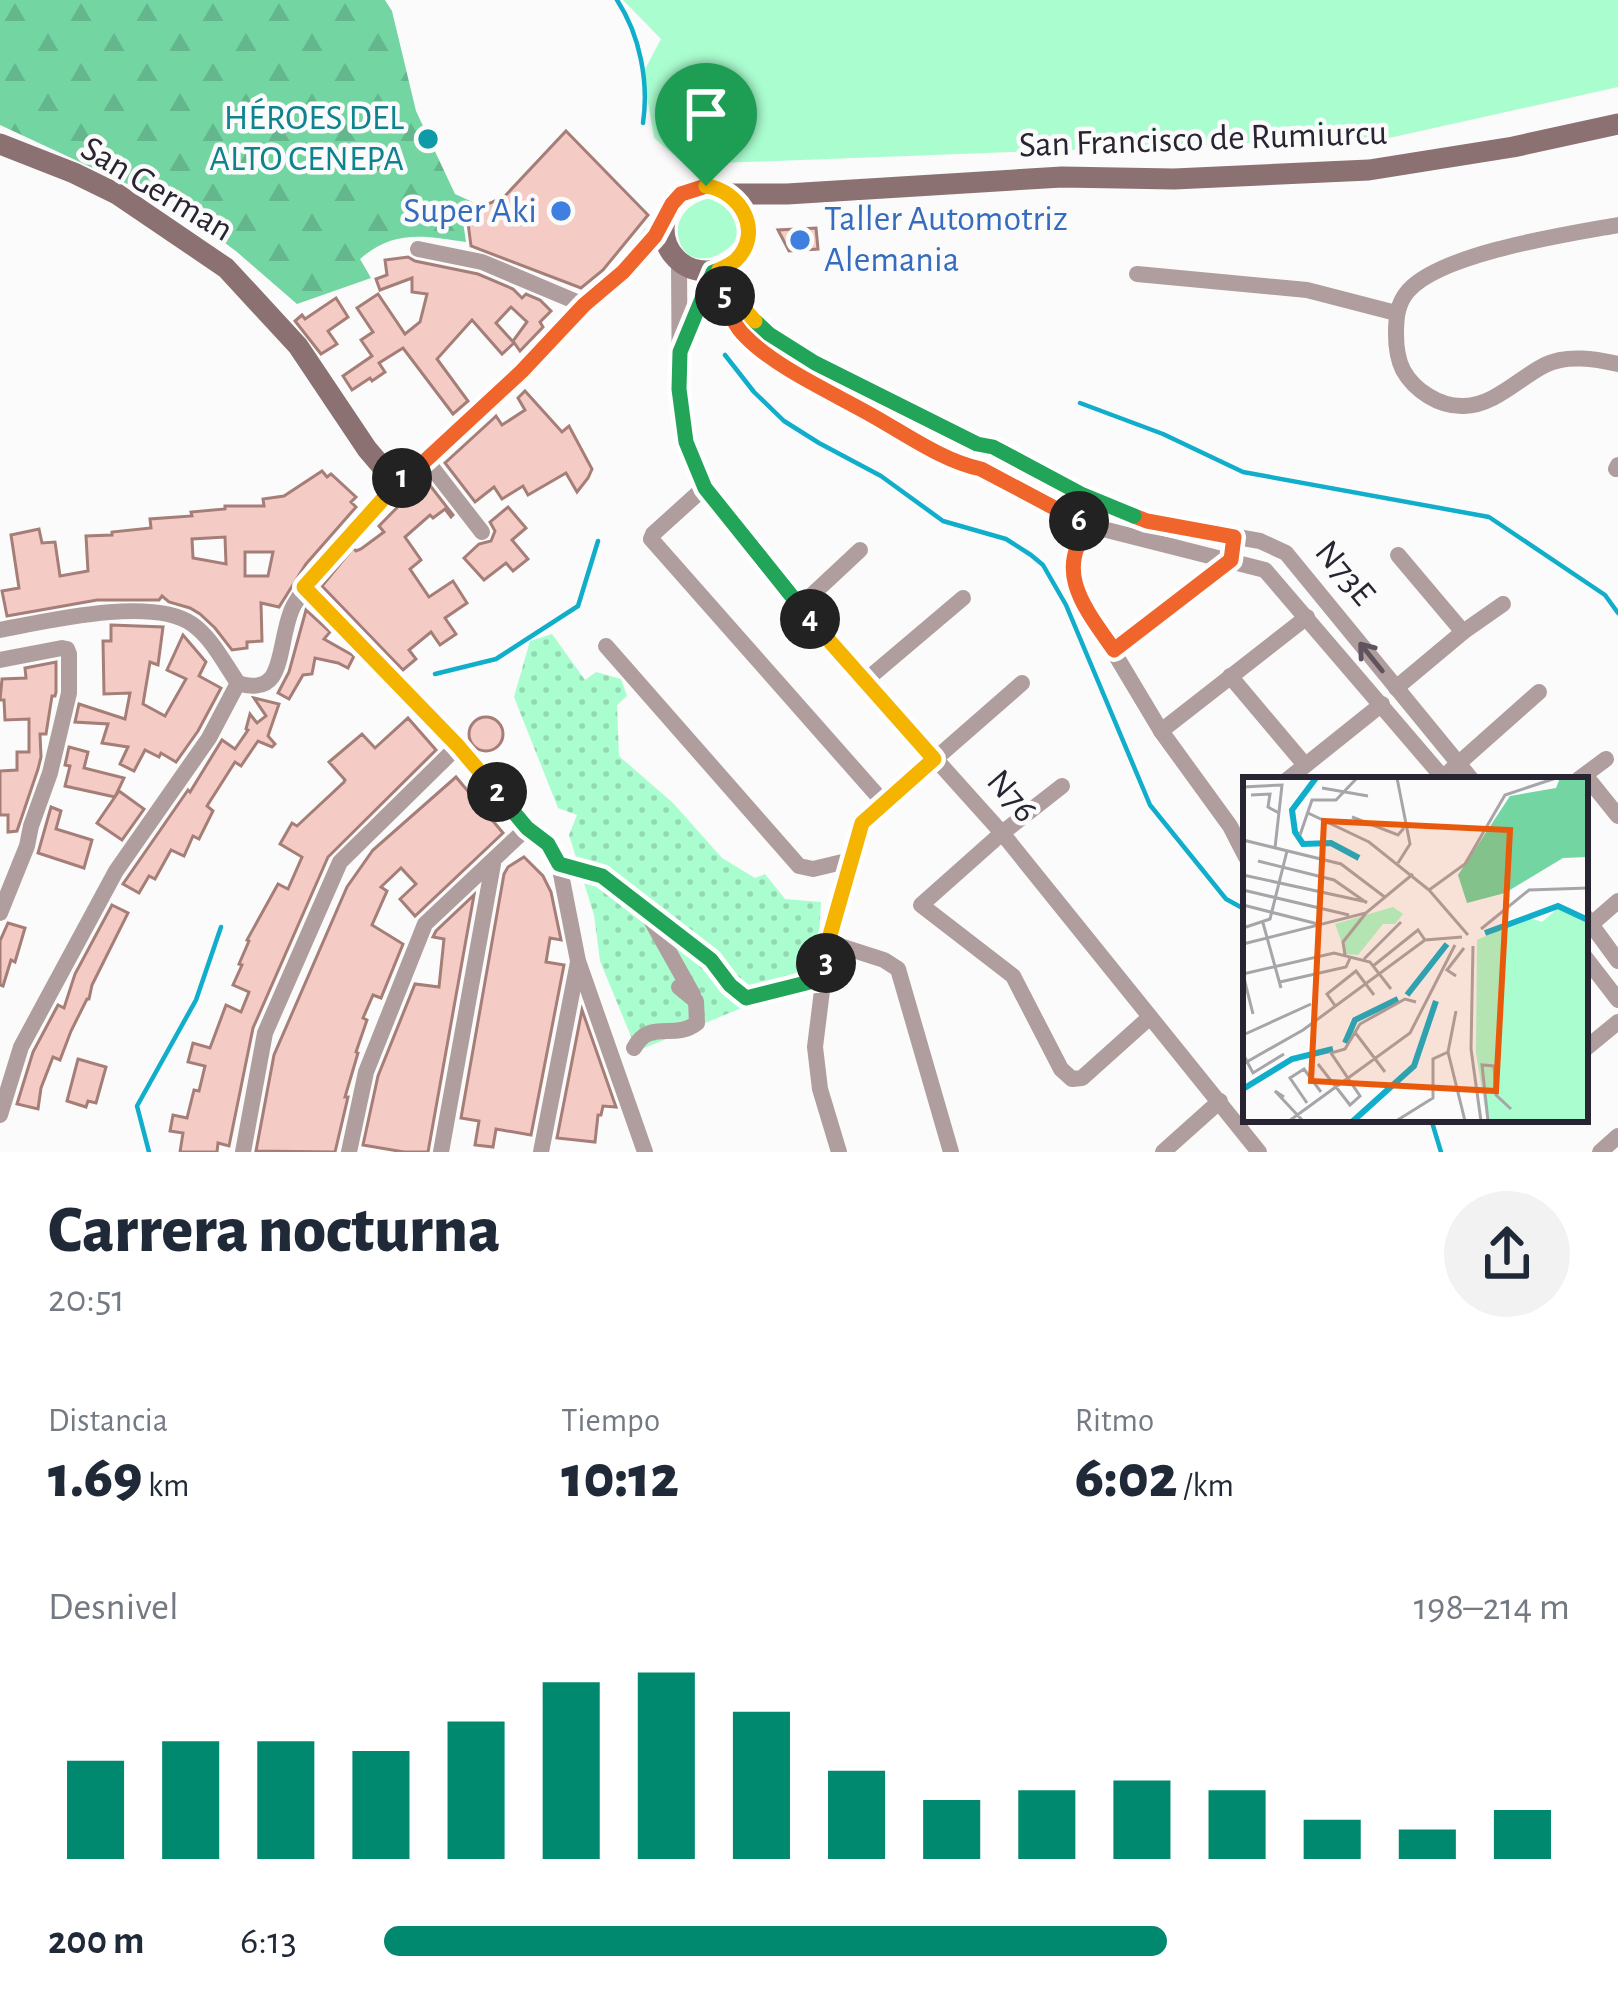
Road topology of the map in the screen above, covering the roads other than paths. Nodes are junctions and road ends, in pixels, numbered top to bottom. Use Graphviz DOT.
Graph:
graph roads {
  1 [pos="1618,124"];
  2 [pos="0,144"];
  3 [pos="730,194"];
  4 [pos="787,194"];
  5 [pos="664,223"];
  6 [pos="1618,225"];
  7 [pos="748,226"];
  8 [pos="418,249"];
  9 [pos="678,262"];
  10 [pos="716,271"];
  11 [pos="623,272"];
  12 [pos="1137,274"];
  13 [pos="584,305"];
  14 [pos="1396,313"];
  15 [pos="680,352"];
  16 [pos="1618,364"];
  17 [pos="810,370"];
  18 [pos="951,430"];
  19 [pos="977,444"];
  20 [pos="940,453"];
  21 [pos="426,460"];
  22 [pos="966,466"];
  23 [pos="395,482"];
  24 [pos="705,488"];
  25 [pos="1091,526"];
  26 [pos="482,532"];
  27 [pos="1234,537"];
  28 [pos="860,550"];
  29 [pos="1398,555"];
  30 [pos="1231,560"];
  31 [pos="304,587"];
  32 [pos="963,598"];
  33 [pos="1503,604"];
  34 [pos="800,607"];
  35 [pos="1307,617"];
  36 [pos="1,630"];
  37 [pos="1463,632"];
  38 [pos="606,646"];
  39 [pos="0,650"];
  40 [pos="1114,650"];
  41 [pos="0,661"];
  42 [pos="1230,676"];
  43 [pos="865,681"];
  44 [pos="238,683"];
  45 [pos="1022,683"];
  46 [pos="1396,688"];
  47 [pos="1539,692"];
  48 [pos="1382,704"];
  49 [pos="1161,731"];
  50 [pos="458,746"];
  51 [pos="934,759"];
  52 [pos="1606,759"];
  53 [pos="1458,762"];
  54 [pos="1305,765"];
  55 [pos="1291,777"];
  56 [pos="1442,777"];
  57 [pos="1446,777"];
  58 [pos="1470,777"];
  59 [pos="1583,777"];
  60 [pos="1588,784"];
  61 [pos="1062,786"];
  62 [pos="884,802"];
  63 [pos="1243,816"];
  64 [pos="1618,816"];
  65 [pos="1231,826"];
  66 [pos="527,828"];
  67 [pos="1002,833"];
  68 [pos="1243,851"];
  69 [pos="851,860"];
  70 [pos="493,863"];
  71 [pos="559,864"];
  72 [pos="1618,902"];
  73 [pos="644,909"];
  74 [pos="0,913"];
  75 [pos="1588,922"];
  76 [pos="1588,924"];
  77 [pos="828,942"];
  78 [pos="1618,961"];
  79 [pos="578,962"];
  80 [pos="1588,962"];
  81 [pos="824,981"];
  82 [pos="679,987"];
  83 [pos="1618,1000"];
  84 [pos="696,1001"];
  85 [pos="1150,1017"];
  86 [pos="1618,1022"];
  87 [pos="1588,1046"];
  88 [pos="634,1048"];
  89 [pos="1220,1101"];
  90 [pos="0,1115"];
  91 [pos="644,1150"];
  92 [pos="243,1152"];
  93 [pos="349,1152"];
  94 [pos="441,1152"];
  95 [pos="541,1152"];
  96 [pos="839,1152"];
  97 [pos="951,1152"];
  98 [pos="1163,1152"];
  99 [pos="1259,1152"];
  1 -- 4 [label="main road, San Francisco de Rumiurcu"];
  2 -- 23 [label="main road, San German"];
  3 -- 4 [label="main road, San Francisco de Rumiurcu"];
  3 -- 5 [label="main road"];
  3 -- 7 [label="main road"];
  4 -- 7 [label="main road"];
  5 -- 9 [label="main road"];
  5 -- 11 [label="main road"];
  6 -- 14 [label="street"];
  7 -- 10 [label="main road"];
  8 -- 13 [label="street"];
  9 -- 10 [label="main road"];
  9 -- 11 [label="main road"];
  9 -- 15 [label="street, N76"];
  10 -- 15 [label="street, N76"];
  10 -- 17 [label="street, N73E"];
  11 -- 13 [label="main road"];
  12 -- 14 [label="street"];
  13 -- 21 [label="main road"];
  14 -- 16 [label="street"];
  15 -- 24 [label="street, N76"];
  17 -- 18 [label="street, N73E"];
  17 -- 20 [label="street, N73E"];
  18 -- 19 [label="street, N73E"];
  18 -- 20 [label="street"];
  19 -- 22 [label="street"];
  19 -- 27 [label="street, N73E"];
  20 -- 22 [label="street, N73E"];
  21 -- 23 [label="main road"];
  21 -- 26 [label="street"];
  22 -- 25 [label="street, N73E"];
  23 -- 31 [label="street"];
  24 -- 34 [label="street, N76"];
  24 -- 62 [label="street"];
  25 -- 30 [label="street, N73E"];
  25 -- 40 [label="street"];
  27 -- 30 [label="street"];
  46 -- 27 [label="street, N73E, one-way"];
  28 -- 34 [label="street"];
  29 -- 37 [label="street"];
  30 -- 35 [label="street, N73E"];
  30 -- 40 [label="street"];
  31 -- 44 [label="street"];
  31 -- 50 [label="street"];
  32 -- 43 [label="street"];
  33 -- 37 [label="street"];
  34 -- 43 [label="street, N76"];
  35 -- 42 [label="street"];
  35 -- 48 [label="street, N73E"];
  36 -- 39 [label="street"];
  36 -- 44 [label="street"];
  37 -- 46 [label="street"];
  38 -- 69 [label="street"];
  40 -- 49 [label="street"];
  41 -- 74 [label="street"];
  42 -- 49 [label="street"];
  42 -- 54 [label="street"];
  43 -- 51 [label="street, N76"];
  44 -- 90 [label="street"];
  45 -- 51 [label="street"];
  46 -- 53 [label="street, N73E"];
  47 -- 53 [label="street"];
  48 -- 54 [label="street"];
  48 -- 56 [label="street, N73E"];
  49 -- 65 [label="street"];
  50 -- 66 [label="street"];
  50 -- 92 [label="street"];
  51 -- 62 [label="street"];
  51 -- 67 [label="street, N76"];
  52 -- 59 [label="street"];
  53 -- 57 [label="street"];
  53 -- 58 [label="street, N73E"];
  54 -- 55 [label="street"];
  60 -- 64 [label="street"];
  61 -- 67 [label="street"];
  62 -- 69 [label="street"];
  63 -- 65 [label="street"];
  65 -- 68 [label="street"];
  66 -- 70 [label="street"];
  66 -- 71 [label="street"];
  67 -- 85 [label="street, N76"];
  67 -- 85 [label="street"];
  69 -- 77 [label="street"];
  70 -- 93 [label="street"];
  70 -- 94 [label="street"];
  71 -- 73 [label="street"];
  71 -- 79 [label="street"];
  72 -- 75 [label="street"];
  73 -- 81 [label="street"];
  73 -- 84 [label="street"];
  76 -- 78 [label="street"];
  77 -- 81 [label="street"];
  77 -- 97 [label="street"];
  79 -- 91 [label="street"];
  79 -- 95 [label="street"];
  80 -- 83 [label="street"];
  81 -- 96 [label="street"];
  82 -- 84 [label="street"];
  84 -- 88 [label="street"];
  85 -- 89 [label="street, N76"];
  86 -- 87 [label="street"];
  89 -- 98 [label="street"];
  89 -- 99 [label="street, N76"];
}
